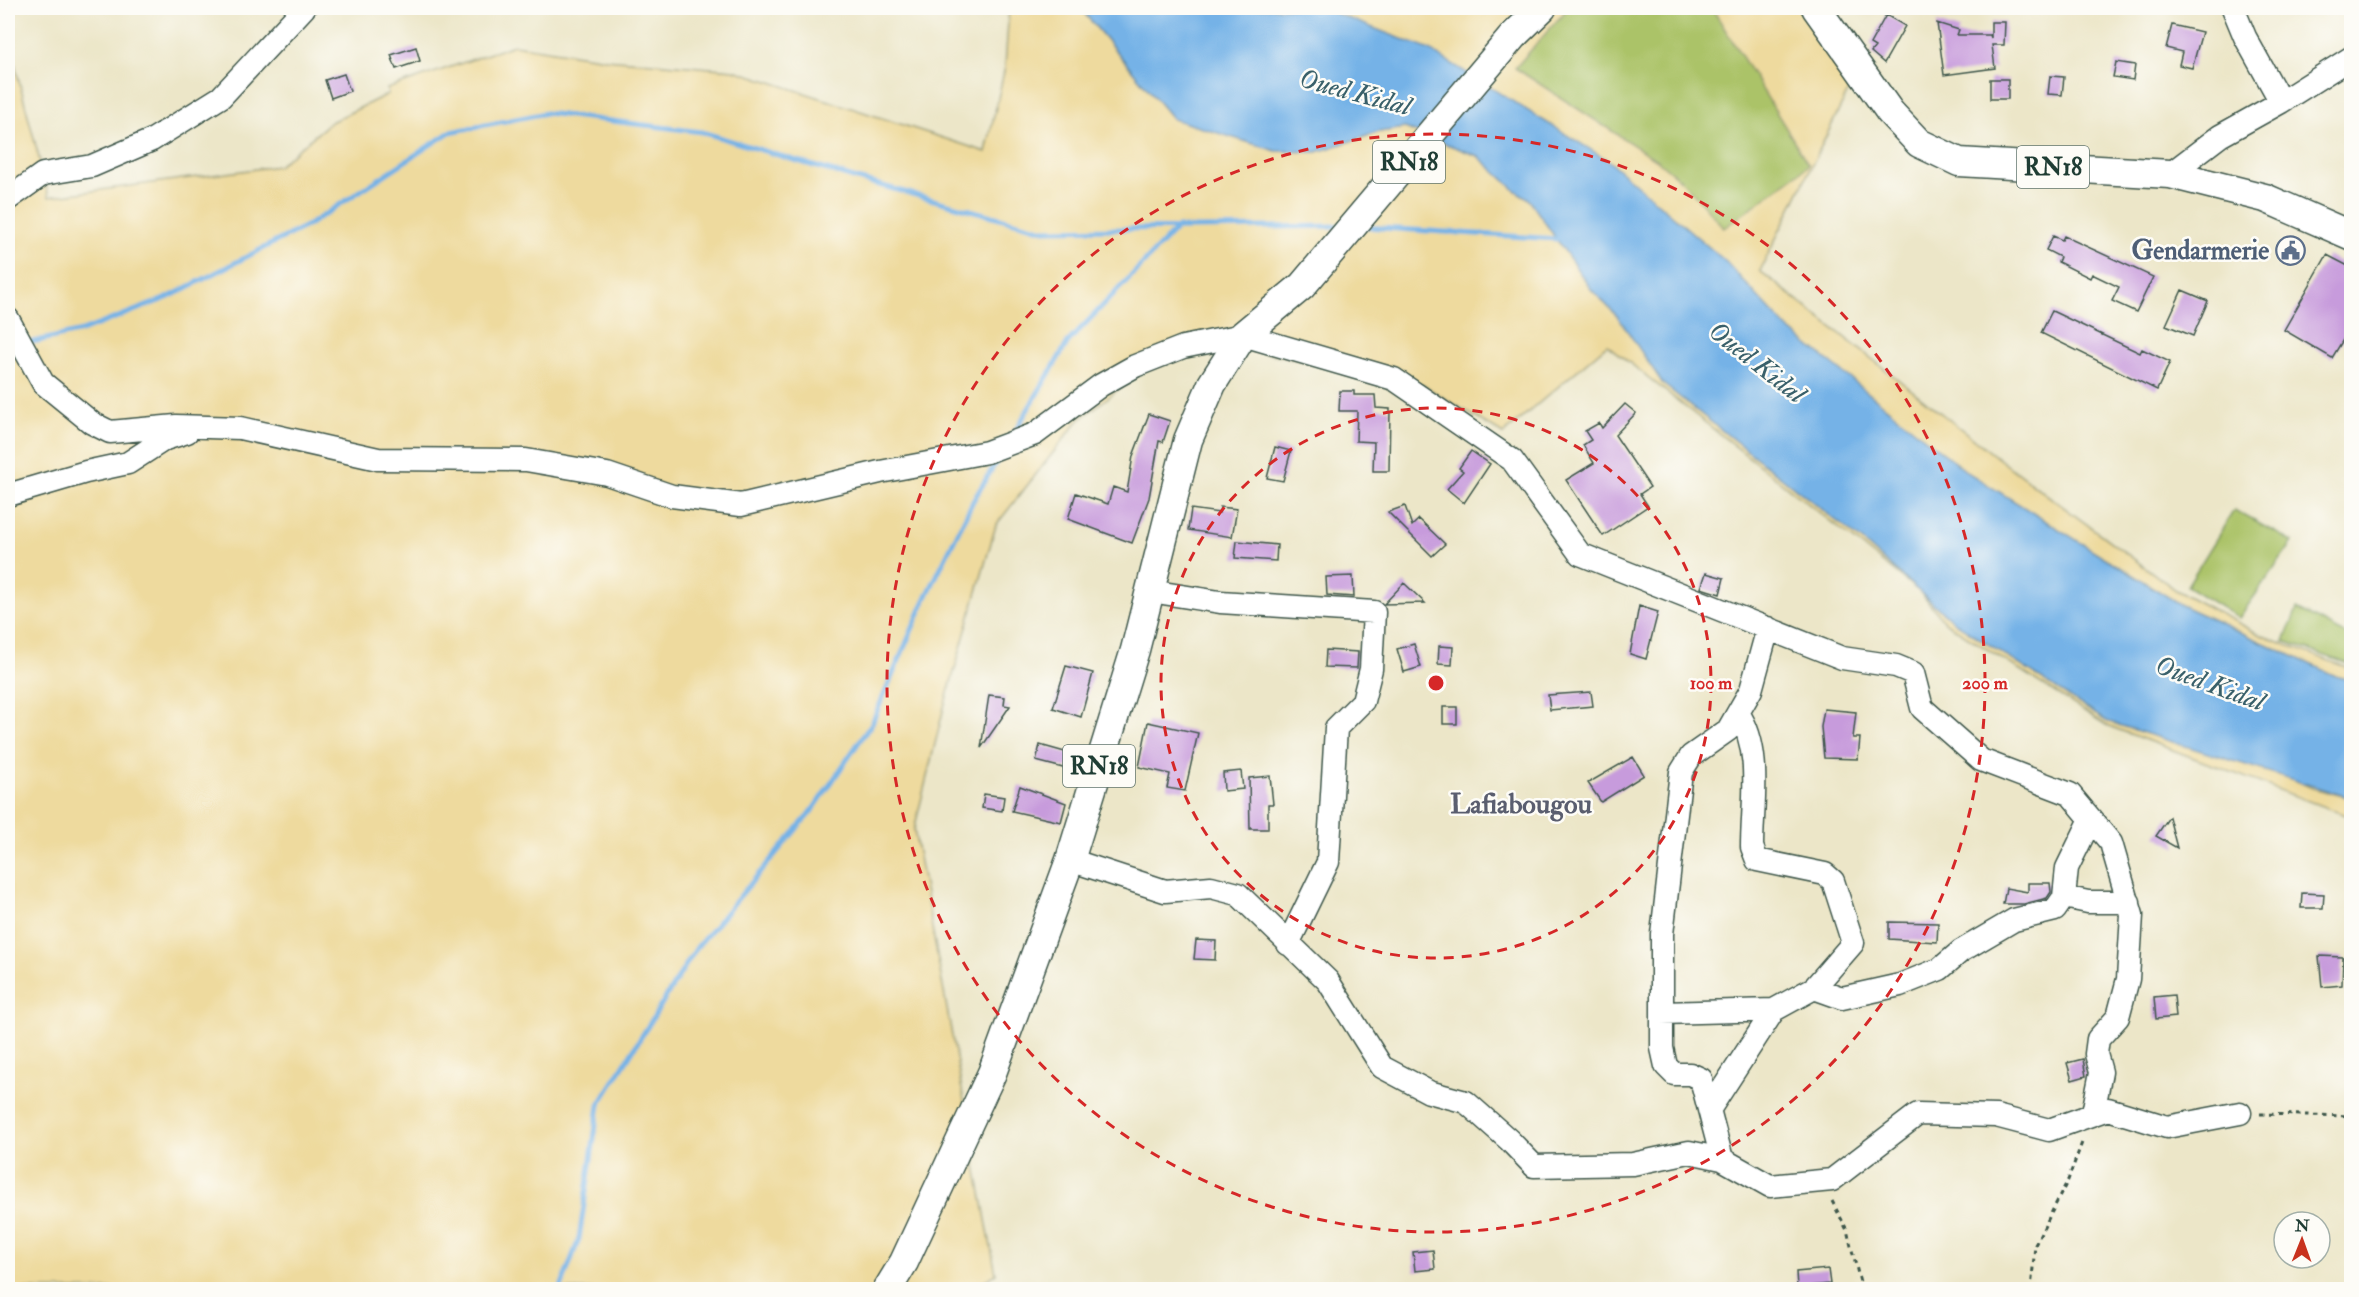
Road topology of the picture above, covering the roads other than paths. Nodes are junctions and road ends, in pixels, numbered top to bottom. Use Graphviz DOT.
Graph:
graph roads {
  1 [pos="304,8"];
  2 [pos="1542,8"];
  3 [pos="1816,8"];
  4 [pos="2233,8"];
  5 [pos="2352,57"];
  6 [pos="2281,102"];
  7 [pos="2170,174"];
  8 [pos="8,198"];
  9 [pos="2352,236"];
  10 [pos="8,319"];
  11 [pos="1243,334"];
  12 [pos="200,427"];
  13 [pos="8,495"];
  14 [pos="1150,591"];
  15 [pos="1768,628"];
  16 [pos="1738,713"];
  17 [pos="2091,819"];
  18 [pos="1070,860"];
  19 [pos="2064,897"];
  20 [pos="2129,902"];
  21 [pos="1288,944"];
  22 [pos="1814,988"];
  23 [pos="1774,1010"];
  24 [pos="1662,1013"];
  25 [pos="1709,1110"];
  26 [pos="2093,1113"];
  27 [pos="2240,1113"];
  28 [pos="1722,1159"];
  29 [pos="887,1290"];
  1 -- 8 [label="street"];
  2 -- 11 [label="main road, RN18"];
  3 -- 7 [label="main road, RN18"];
  4 -- 6 [label="street"];
  5 -- 6 [label="street"];
  6 -- 7 [label="street"];
  7 -- 9 [label="main road, RN18"];
  10 -- 12 [label="street"];
  11 -- 12 [label="street"];
  11 -- 14 [label="main road, RN18"];
  11 -- 15 [label="street"];
  12 -- 13 [label="street"];
  14 -- 18 [label="main road, RN18"];
  14 -- 21 [label="street"];
  15 -- 16 [label="street"];
  15 -- 17 [label="street"];
  16 -- 22 [label="street"];
  16 -- 24 [label="street"];
  17 -- 19 [label="street"];
  17 -- 20 [label="street"];
  18 -- 21 [label="street"];
  18 -- 29 [label="main road, RN18"];
  19 -- 20 [label="street"];
  19 -- 22 [label="street"];
  20 -- 26 [label="street"];
  21 -- 28 [label="street"];
  22 -- 23 [label="street"];
  23 -- 24 [label="street"];
  23 -- 25 [label="street"];
  24 -- 25 [label="street"];
  25 -- 28 [label="street"];
  26 -- 27 [label="street"];
  26 -- 28 [label="street"];
}
